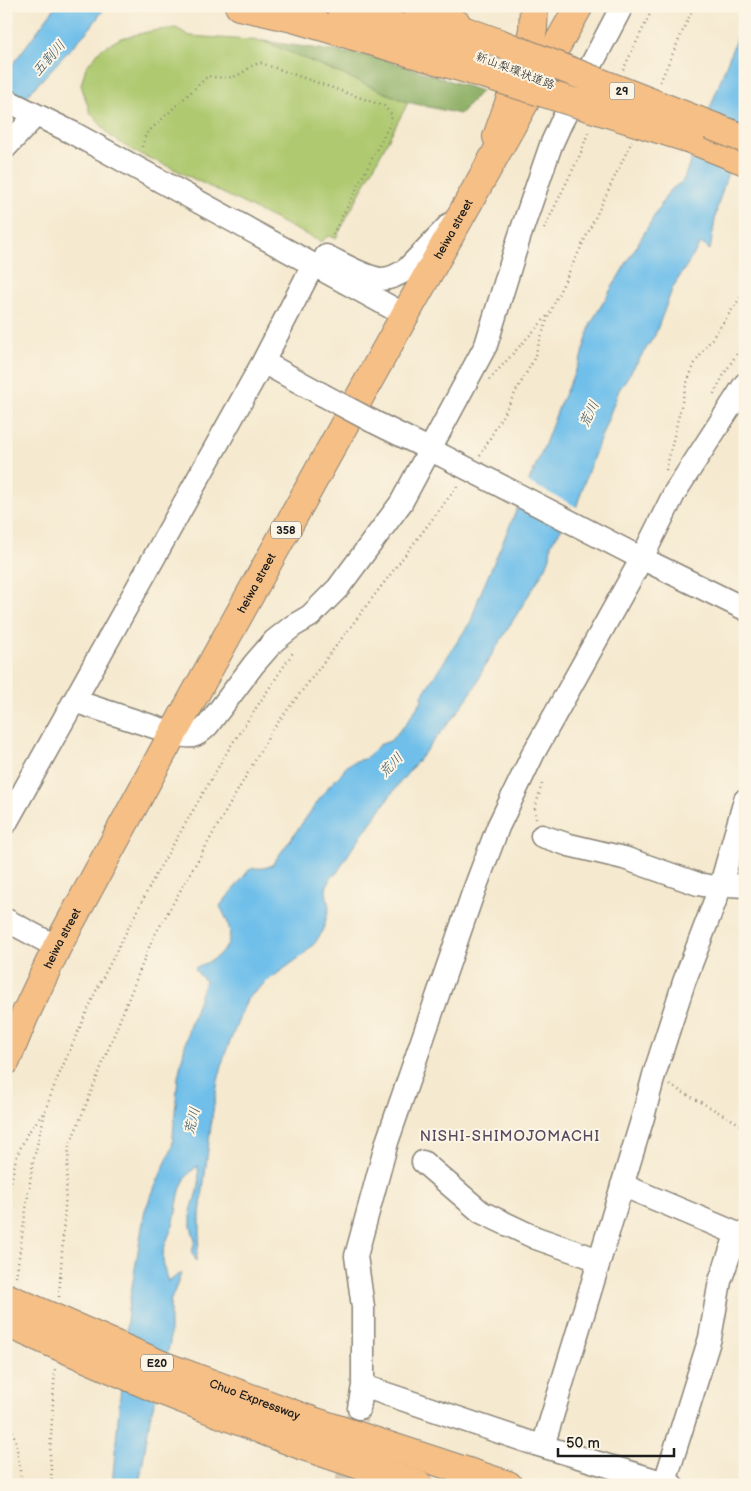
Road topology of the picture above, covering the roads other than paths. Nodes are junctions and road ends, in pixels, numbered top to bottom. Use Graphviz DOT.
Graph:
graph roads {
  1 [pos="239,6"];
  2 [pos="340,6"];
  3 [pos="396,6"];
  4 [pos="416,6"];
  5 [pos="534,6"];
  6 [pos="579,6"];
  7 [pos="622,6"];
  8 [pos="493,60"];
  9 [pos="6,100"];
  10 [pos="32,113"];
  11 [pos="745,139"];
  12 [pos="6,147"];
  13 [pos="745,161"];
  14 [pos="484,176"];
  15 [pos="465,209"];
  16 [pos="274,243"];
  17 [pos="314,264"];
  18 [pos="405,315"];
  19 [pos="263,362"];
  20 [pos="745,384"];
  21 [pos="435,452"];
  22 [pos="637,556"];
  23 [pos="745,609"];
  24 [pos="74,702"];
  25 [pos="173,733"];
  26 [pos="745,800"];
  27 [pos="6,823"];
  28 [pos="542,836"];
  29 [pos="745,886"];
  30 [pos="720,888"];
  31 [pos="6,920"];
  32 [pos="58,947"];
  33 [pos="6,1061"];
  34 [pos="424,1162"];
  35 [pos="622,1185"];
  36 [pos="741,1235"];
  37 [pos="599,1260"];
  38 [pos="11,1287"];
  39 [pos="6,1324"];
  40 [pos="363,1386"];
  41 [pos="359,1408"];
  42 [pos="307,1433"];
  43 [pos="542,1446"];
  44 [pos="667,1484"];
  45 [pos="419,1485"];
  46 [pos="508,1485"];
  1 -- 8 [label="main road"];
  2 -- 8 [label="main road, 新山梨環状道路 / 29"];
  3 -- 8 [label="main road, 29"];
  4 -- 8 [label="main road, 29"];
  5 -- 14 [label="main road"];
  6 -- 14 [label="main road, heiwa street / 358"];
  7 -- 21 [label="street"];
  8 -- 11 [label="main road, 29, bridge"];
  8 -- 13 [label="main road, bridge"];
  9 -- 10 [label="street"];
  10 -- 12 [label="street"];
  10 -- 16 [label="street"];
  14 -- 15 [label="main road, heiwa street / 358"];
  15 -- 16 [label="street"];
  15 -- 18 [label="main road, heiwa street / 358"];
  16 -- 17 [label="street"];
  17 -- 18 [label="street"];
  17 -- 19 [label="street"];
  18 -- 25 [label="main road, heiwa street / 358"];
  19 -- 21 [label="street, bridge"];
  19 -- 24 [label="street"];
  20 -- 22 [label="street"];
  21 -- 22 [label="street, bridge"];
  21 -- 25 [label="street"];
  22 -- 23 [label="street"];
  22 -- 40 [label="street"];
  24 -- 25 [label="street"];
  24 -- 27 [label="street"];
  25 -- 32 [label="main road, heiwa street / 358"];
  26 -- 30 [label="street"];
  28 -- 30 [label="street"];
  29 -- 30 [label="street"];
  30 -- 35 [label="street"];
  31 -- 32 [label="street"];
  32 -- 33 [label="main road, heiwa street / 358"];
  34 -- 37 [label="street"];
  35 -- 36 [label="street"];
  35 -- 37 [label="street"];
  36 -- 44 [label="street"];
  37 -- 43 [label="street"];
  38 -- 42 [label="main road, Chuo Expressway / E20, bridge"];
  39 -- 42 [label="main road, Chuo Expressway / E20, bridge"];
  40 -- 41 [label="street"];
  40 -- 43 [label="street"];
  42 -- 45 [label="main road, Chuo Expressway / E20"];
  42 -- 46 [label="main road, Chuo Expressway / E20"];
  43 -- 44 [label="street"];
}
